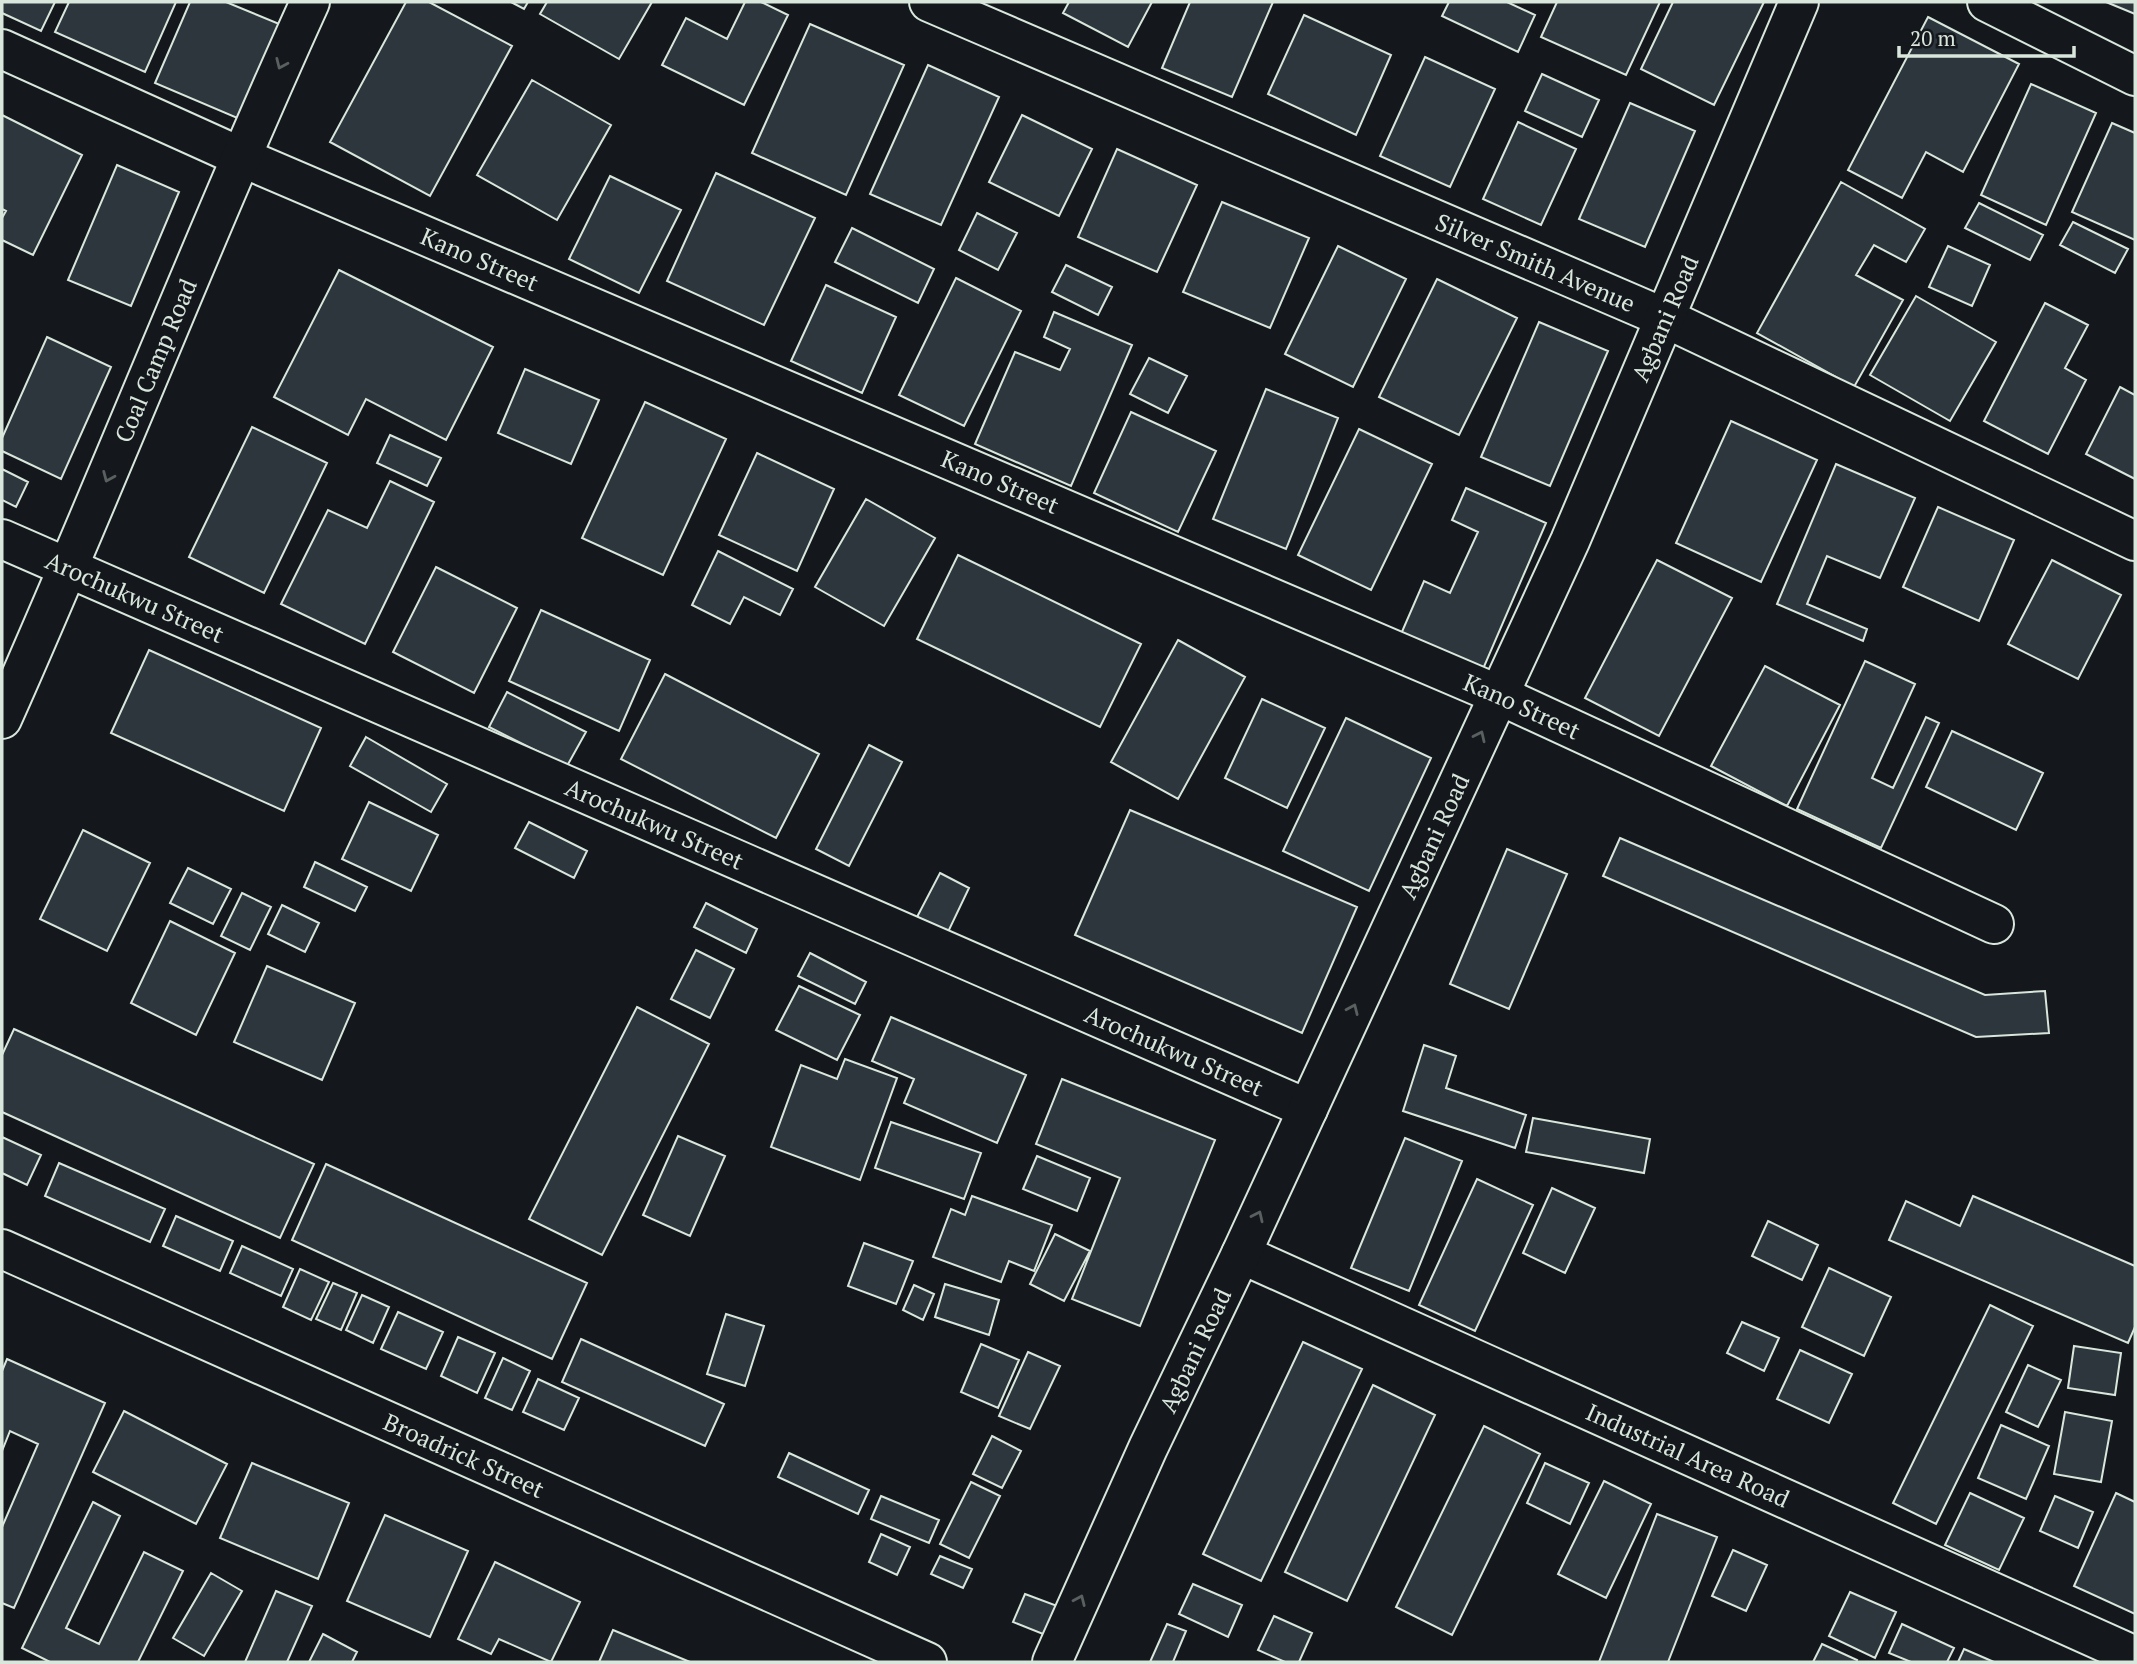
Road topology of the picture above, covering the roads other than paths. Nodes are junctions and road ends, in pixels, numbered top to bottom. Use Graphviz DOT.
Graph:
graph roads {
  1 [pos="310,2"];
  2 [pos="929,2"];
  3 [pos="1799,2"];
  4 [pos="1987,2"];
  5 [pos="2,50"];
  6 [pos="2135,76"];
  7 [pos="241,157"];
  8 [pos="1665,318"];
  9 [pos="2,539"];
  10 [pos="2135,541"];
  11 [pos="69,569"];
  12 [pos="1499,695"];
  13 [pos="2,719"];
  14 [pos="1993,924"];
  15 [pos="1308,1109"];
  16 [pos="2,1249"];
  17 [pos="1241,1254"];
  18 [pos="2135,1656"];
  19 [pos="927,1662"];
  20 [pos="1052,1662"];
  1 -- 7 [label="street, Coal Camp Road, one-way"];
  2 -- 8 [label="street, Silver Smith Avenue"];
  3 -- 8 [label="street, Agbani Road"];
  4 -- 6 [label="street"];
  5 -- 7 [label="street, Kano Street"];
  7 -- 11 [label="street, Coal Camp Road, one-way"];
  7 -- 12 [label="street, Kano Street"];
  8 -- 10 [label="street, Silver Smith Avenue"];
  8 -- 12 [label="street, Agbani Road"];
  9 -- 11 [label="street, Arochukwu Street"];
  11 -- 13 [label="street, Coal Camp Road"];
  11 -- 15 [label="street, Arochukwu Street"];
  12 -- 14 [label="street, Kano Street"];
  15 -- 12 [label="street, Agbani Road, one-way"];
  17 -- 15 [label="street, Agbani Road, one-way"];
  16 -- 19 [label="street, Broadrick Street"];
  17 -- 18 [label="street, Industrial Area Road"];
  20 -- 17 [label="street, Agbani Road, one-way"];
}
